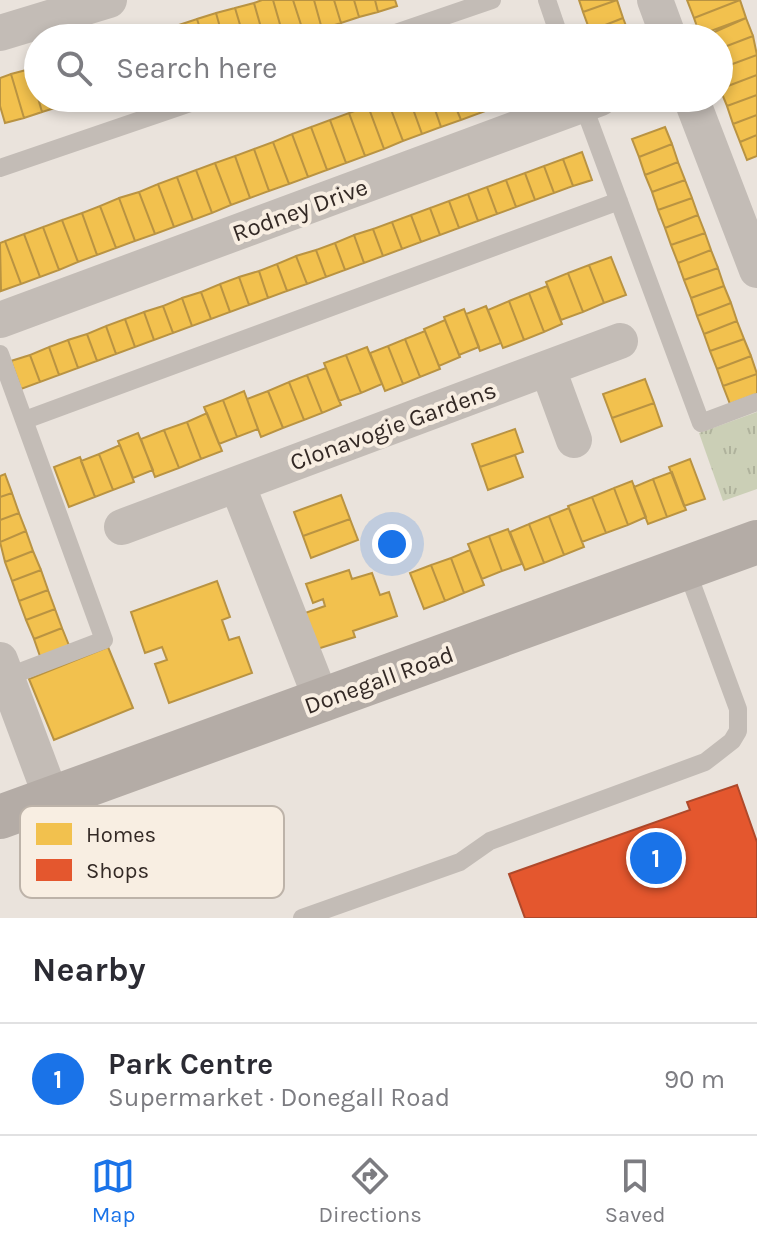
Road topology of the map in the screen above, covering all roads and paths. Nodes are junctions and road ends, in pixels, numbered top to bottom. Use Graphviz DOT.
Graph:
graph roads {
  1 [pos="109,0"];
  2 [pos="492,0"];
  3 [pos="547,0"];
  4 [pos="655,0"];
  5 [pos="30,24"];
  6 [pos="422,24"];
  7 [pos="555,24"];
  8 [pos="664,24"];
  9 [pos="24,26"];
  10 [pos="0,33"];
  11 [pos="164,112"];
  12 [pos="556,112"];
  13 [pos="592,112"];
  14 [pos="696,112"];
  15 [pos="0,168"];
  16 [pos="619,201"];
  17 [pos="757,270"];
  18 [pos="0,320"];
  19 [pos="620,341"];
  20 [pos="0,354"];
  21 [pos="548,369"];
  22 [pos="757,402"];
  23 [pos="25,420"];
  24 [pos="574,440"];
  25 [pos="237,484"];
  26 [pos="122,527"];
  27 [pos="757,542"];
  28 [pos="686,568"];
  29 [pos="4,668"];
  30 [pos="322,701"];
  31 [pos="52,799"];
  32 [pos="32,806"];
  33 [pos="20,810"];
  34 [pos="0,817"];
  35 [pos="302,918"];
  1 -- 5 [label="street"];
  2 -- 6 [label="lane"];
  3 -- 7 [label="lane"];
  4 -- 8 [label="street"];
  9 -- 10 [label="street"];
  11 -- 15 [label="lane"];
  12 -- 18 [label="street, Rodney Drive"];
  13 -- 16 [label="lane"];
  14 -- 17 [label="street"];
  16 -- 22 [label="lane"];
  16 -- 23 [label="lane"];
  19 -- 21 [label="street, Clonavogie Gardens"];
  20 -- 23 [label="lane"];
  21 -- 24 [label="street"];
  21 -- 25 [label="street, Clonavogie Gardens"];
  23 -- 29 [label="lane"];
  25 -- 26 [label="street, Clonavogie Gardens"];
  25 -- 30 [label="street"];
  27 -- 28 [label="street, Donegall Road"];
  28 -- 30 [label="street, Donegall Road"];
  28 -- 35 [label="lane"];
  29 -- 31 [label="street"];
  30 -- 31 [label="street, Donegall Road"];
  31 -- 32 [label="street, Donegall Road"];
  33 -- 34 [label="street, Donegall Road"];
}
